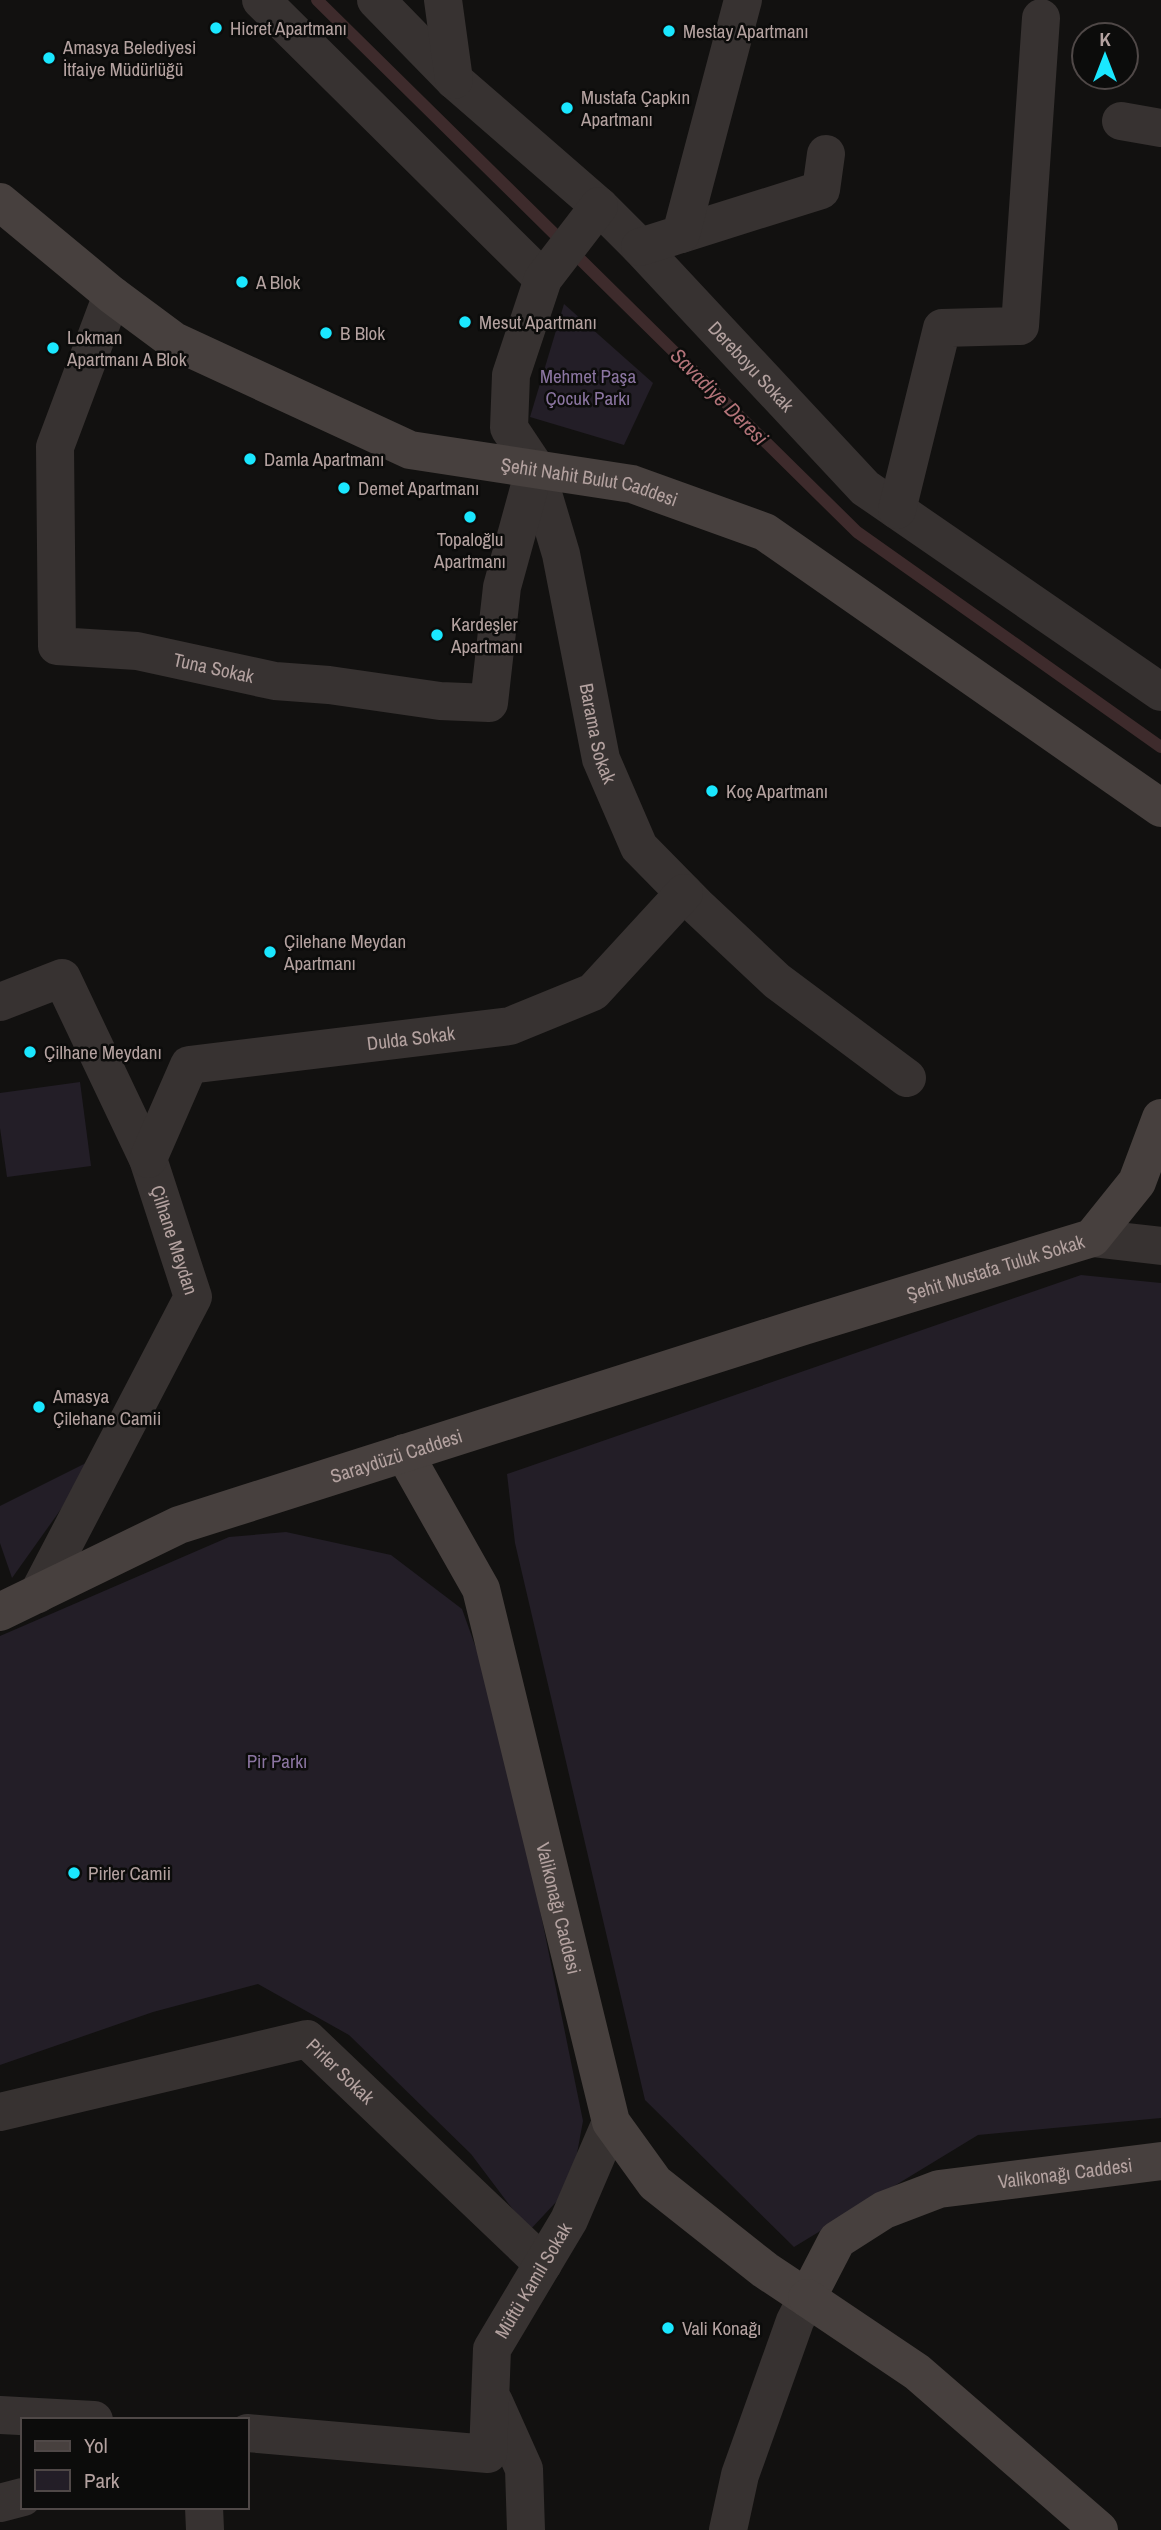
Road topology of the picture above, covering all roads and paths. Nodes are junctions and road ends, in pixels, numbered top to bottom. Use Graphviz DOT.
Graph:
graph roads {
  1 [pos="261,0"];
  2 [pos="376,0"];
  3 [pos="443,0"];
  4 [pos="743,0"];
  5 [pos="1041,18"];
  6 [pos="454,80"];
  7 [pos="1121,121"];
  8 [pos="1161,128"];
  9 [pos="826,155"];
  10 [pos="3,208"];
  11 [pos="594,213"];
  12 [pos="681,234"];
  13 [pos="640,247"];
  14 [pos="543,279"];
  15 [pos="112,295"];
  16 [pos="535,467"];
  17 [pos="897,510"];
  18 [pos="1161,692"];
  19 [pos="1161,808"];
  20 [pos="684,893"];
  21 [pos="0,1002"];
  22 [pos="907,1078"];
  23 [pos="1161,1118"];
  24 [pos="148,1159"];
  25 [pos="1092,1238"];
  26 [pos="1161,1246"];
  27 [pos="804,1325"];
  28 [pos="404,1453"];
  29 [pos="38,1594"];
  30 [pos="0,1612"];
  31 [pos="0,2112"];
  32 [pos="611,2122"];
  33 [pos="1161,2161"];
  34 [pos="543,2264"];
  35 [pos="807,2298"];
  36 [pos="491,2394"];
  37 [pos="21,2417"];
  38 [pos="45,2418"];
  39 [pos="248,2433"];
  40 [pos="21,2498"];
  41 [pos="0,2503"];
  42 [pos="204,2509"];
  43 [pos="205,2530"];
  44 [pos="526,2530"];
  45 [pos="728,2530"];
  46 [pos="1099,2530"];
  1 -- 14 [label="street"];
  2 -- 6 [label="street, Dereboyu Sokak"];
  3 -- 6 [label="street"];
  4 -- 12 [label="street"];
  5 -- 17 [label="street"];
  6 -- 11 [label="street, Dereboyu Sokak"];
  7 -- 8 [label="street"];
  9 -- 12 [label="street"];
  10 -- 15 [label="street, Şehit Nahit Bulut Caddesi"];
  11 -- 13 [label="street, Dereboyu Sokak"];
  11 -- 14 [label="street, Barama Sokak"];
  12 -- 13 [label="street"];
  13 -- 17 [label="street, Dereboyu Sokak"];
  14 -- 16 [label="street, Barama Sokak"];
  15 -- 16 [label="street, Şehit Nahit Bulut Caddesi"];
  15 -- 16 [label="street, Tuna Sokak"];
  16 -- 19 [label="street, Şehit Nahit Bulut Caddesi"];
  16 -- 20 [label="street, Barama Sokak"];
  17 -- 18 [label="street, Dereboyu Sokak"];
  20 -- 22 [label="street, Barama Sokak"];
  20 -- 24 [label="street, Dulda Sokak"];
  21 -- 24 [label="street, Çilhane Meydan"];
  23 -- 25 [label="street, Şehit Mustafa Tuluk Sokak"];
  24 -- 29 [label="street, Çilhane Meydan"];
  25 -- 26 [label="street"];
  25 -- 27 [label="street, Şehit Mustafa Tuluk Sokak"];
  27 -- 28 [label="street, Saraydüzü Caddesi"];
  28 -- 29 [label="street, Saraydüzü Caddesi"];
  28 -- 32 [label="street, Valikonağı Caddesi"];
  29 -- 30 [label="street, Saraydüzü Caddesi"];
  31 -- 34 [label="street, Pirler Sokak"];
  32 -- 34 [label="street, Müftü Kamil Sokak"];
  32 -- 35 [label="street, Valikonağı Caddesi"];
  33 -- 35 [label="street, Valikonağı Caddesi"];
  34 -- 36 [label="street, Müftü Kamil Sokak"];
  35 -- 45 [label="street"];
  35 -- 46 [label="street, Valikonağı Caddesi"];
  36 -- 39 [label="street, Müftü Kamil Sokak"];
  36 -- 44 [label="street"];
  37 -- 38 [label="street"];
  40 -- 41 [label="street"];
  42 -- 43 [label="street"];
}
